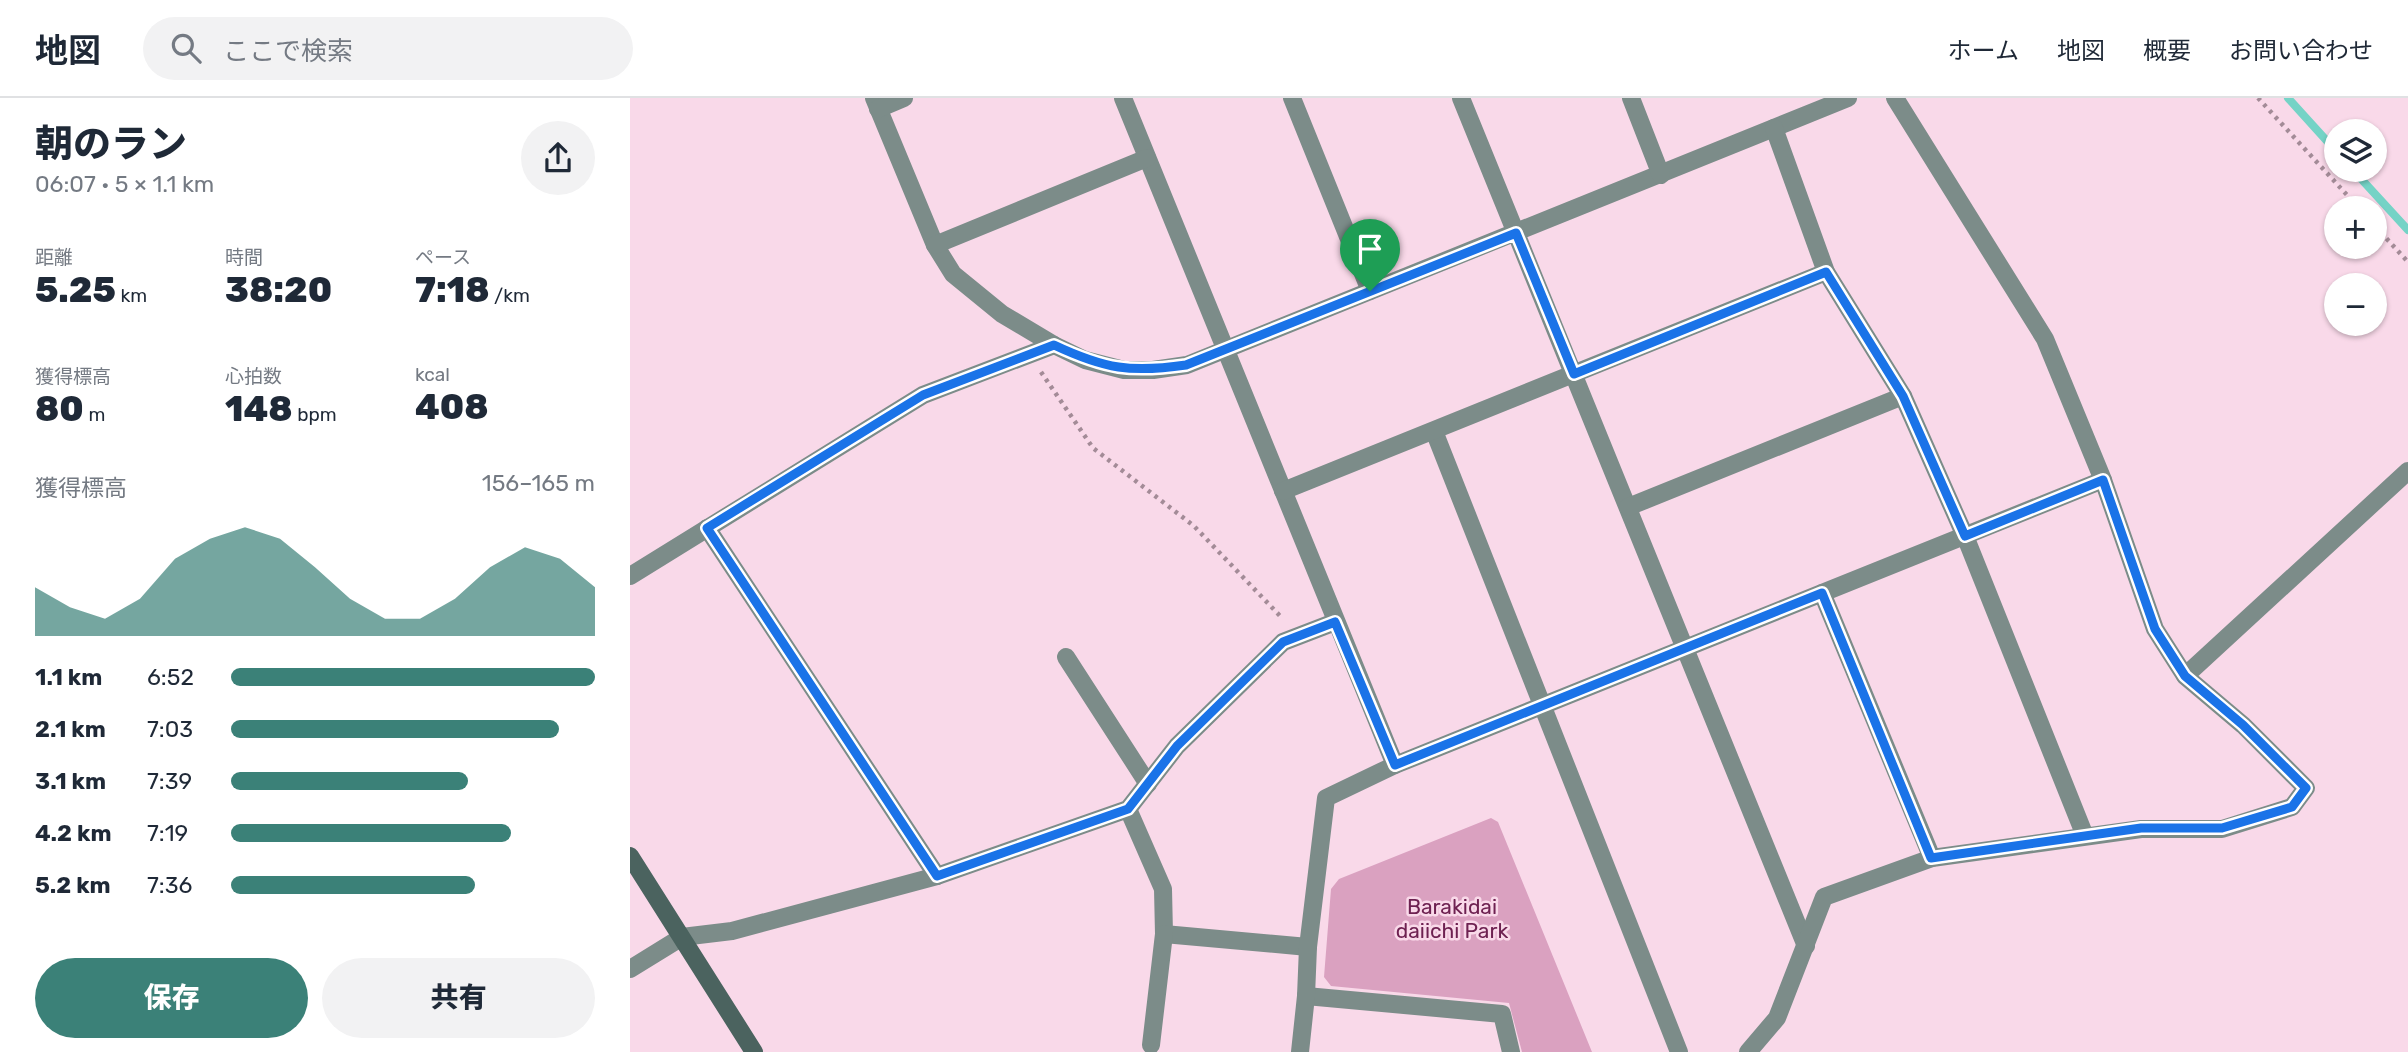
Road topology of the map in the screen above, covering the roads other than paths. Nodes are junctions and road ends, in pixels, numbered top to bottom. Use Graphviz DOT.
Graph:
graph roads {
  1 [pos="904,98"];
  2 [pos="1123,98"];
  3 [pos="1292,98"];
  4 [pos="1461,98"];
  5 [pos="1631,98"];
  6 [pos="1848,98"];
  7 [pos="1895,98"];
  8 [pos="876,103"];
  9 [pos="1774,128"];
  10 [pos="1147,158"];
  11 [pos="1661,175"];
  12 [pos="1516,233"];
  13 [pos="935,246"];
  14 [pos="1826,272"];
  15 [pos="1370,291"];
  16 [pos="1054,345"];
  17 [pos="1225,350"];
  18 [pos="1574,374"];
  19 [pos="1903,396"];
  20 [pos="1434,430"];
  21 [pos="2408,471"];
  22 [pos="2103,480"];
  23 [pos="1283,491"];
  24 [pos="1629,507"];
  25 [pos="707,528"];
  26 [pos="1965,536"];
  27 [pos="630,576"];
  28 [pos="1822,593"];
  29 [pos="1335,622"];
  30 [pos="1686,648"];
  31 [pos="1066,657"];
  32 [pos="2185,676"];
  33 [pos="1541,706"];
  34 [pos="1395,765"];
  35 [pos="1148,784"];
  36 [pos="1128,809"];
  37 [pos="2085,836"];
  38 [pos="630,856"];
  39 [pos="1931,858"];
  40 [pos="937,876"];
  41 [pos="1164,934"];
  42 [pos="682,937"];
  43 [pos="1806,946"];
  44 [pos="1308,947"];
  45 [pos="630,969"];
  46 [pos="1306,996"];
  47 [pos="1151,1045"];
  48 [pos="754,1052"];
  49 [pos="1300,1052"];
  50 [pos="1511,1052"];
  51 [pos="1679,1052"];
  52 [pos="1748,1052"];
  1 -- 8 [label="street"];
  2 -- 10 [label="street"];
  3 -- 15 [label="street"];
  4 -- 12 [label="street"];
  5 -- 11 [label="street"];
  6 -- 9 [label="street"];
  7 -- 22 [label="street"];
  8 -- 13 [label="street"];
  9 -- 11 [label="street"];
  9 -- 14 [label="street"];
  10 -- 13 [label="street"];
  10 -- 17 [label="street"];
  11 -- 12 [label="street"];
  12 -- 15 [label="street"];
  12 -- 18 [label="street"];
  13 -- 16 [label="street"];
  14 -- 18 [label="street"];
  14 -- 19 [label="street"];
  15 -- 17 [label="street"];
  16 -- 17 [label="street"];
  16 -- 25 [label="street"];
  17 -- 23 [label="street"];
  18 -- 20 [label="street"];
  18 -- 24 [label="street"];
  19 -- 24 [label="street"];
  19 -- 26 [label="street"];
  20 -- 23 [label="street"];
  20 -- 33 [label="street"];
  21 -- 32 [label="street"];
  22 -- 26 [label="street"];
  22 -- 32 [label="street"];
  23 -- 29 [label="street"];
  24 -- 30 [label="street"];
  25 -- 27 [label="street"];
  25 -- 40 [label="street"];
  26 -- 28 [label="street"];
  26 -- 37 [label="street"];
  28 -- 30 [label="street"];
  28 -- 39 [label="street"];
  29 -- 34 [label="street"];
  29 -- 35 [label="street"];
  30 -- 33 [label="street"];
  30 -- 43 [label="street"];
  31 -- 35 [label="street"];
  32 -- 37 [label="street"];
  33 -- 34 [label="street"];
  33 -- 51 [label="street"];
  34 -- 44 [label="street"];
  35 -- 36 [label="street"];
  36 -- 40 [label="street"];
  36 -- 41 [label="street"];
  37 -- 39 [label="street"];
  38 -- 42 [label="main road"];
  39 -- 43 [label="street"];
  40 -- 42 [label="street"];
  41 -- 44 [label="street"];
  41 -- 47 [label="street"];
  42 -- 45 [label="street"];
  42 -- 48 [label="main road"];
  43 -- 52 [label="street"];
  44 -- 46 [label="street"];
  46 -- 49 [label="street"];
  46 -- 50 [label="street"];
}
